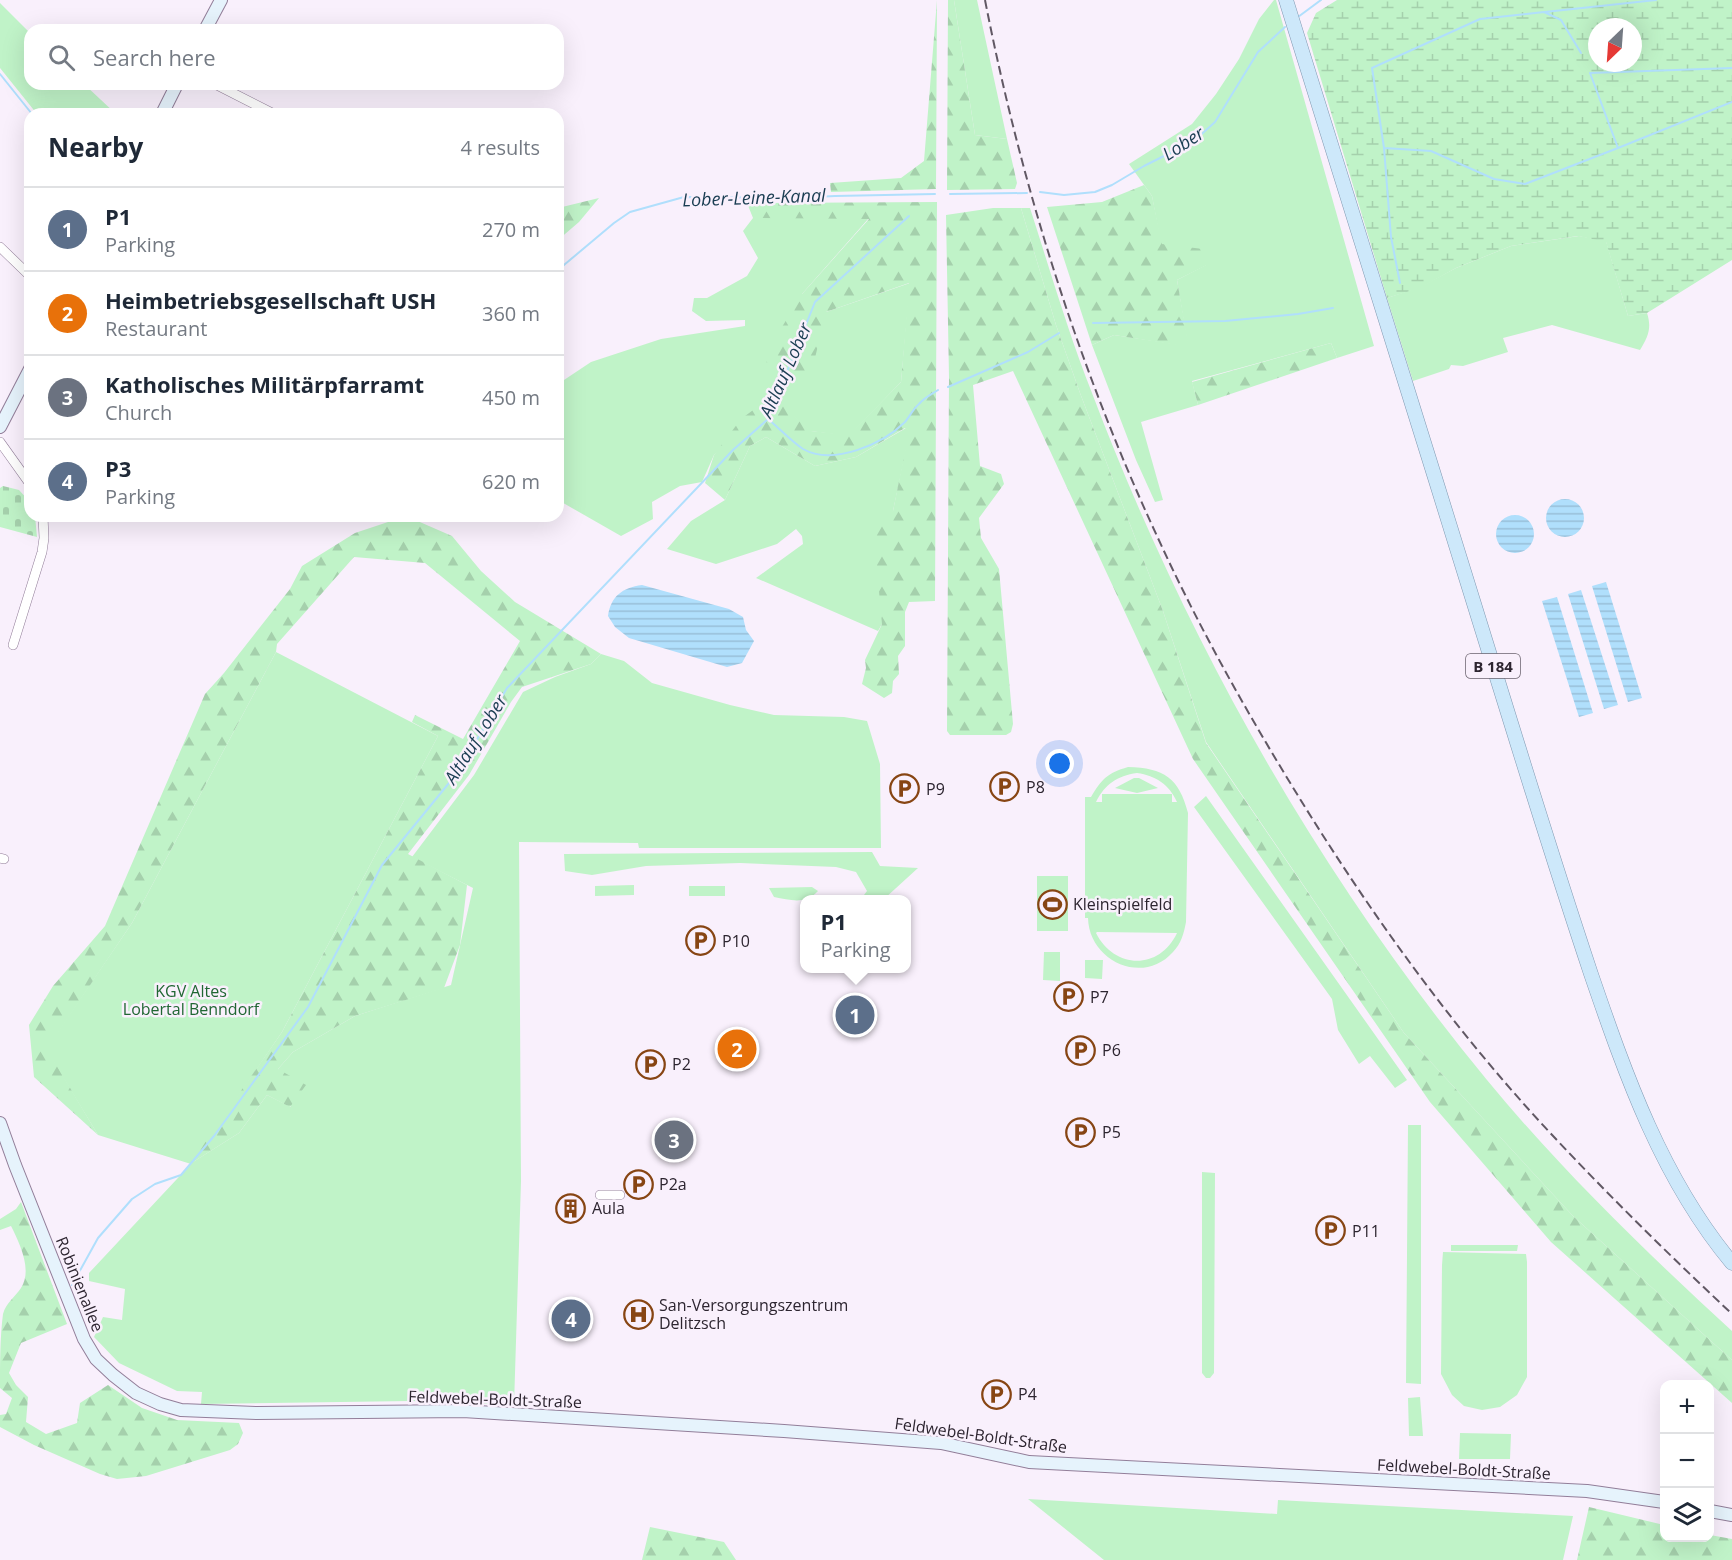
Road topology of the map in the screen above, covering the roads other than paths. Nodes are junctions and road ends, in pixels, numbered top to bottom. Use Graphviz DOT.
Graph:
graph roads {
  1 [pos="221,0"];
  2 [pos="1287,6"];
  3 [pos="208,24"];
  4 [pos="174,90"];
  5 [pos="227,90"];
  6 [pos="165,108"];
  7 [pos="262,108"];
  8 [pos="0,247"];
  9 [pos="24,270"];
  10 [pos="24,381"];
  11 [pos="0,427"];
  12 [pos="0,442"];
  13 [pos="24,476"];
  14 [pos="43,522"];
  15 [pos="13,645"];
  16 [pos="0,1123"];
  17 [pos="600,1195"];
  18 [pos="620,1195"];
  19 [pos="1732,1263"];
  20 [pos="256,1413"];
  21 [pos="1660,1501"];
  22 [pos="1714,1512"];
  23 [pos="1732,1515"];
  1 -- 3 [label="street"];
  2 -- 19 [label="main road, B 184"];
  4 -- 6 [label="street"];
  5 -- 7 [label="street"];
  8 -- 9 [label="street"];
  10 -- 11 [label="street"];
  12 -- 13 [label="street"];
  14 -- 15 [label="street"];
  16 -- 20 [label="street, Robinienallee"];
  17 -- 18 [label="street"];
  20 -- 21 [label="street, Feldwebel-Boldt-Straße"];
  22 -- 23 [label="street"];
}
